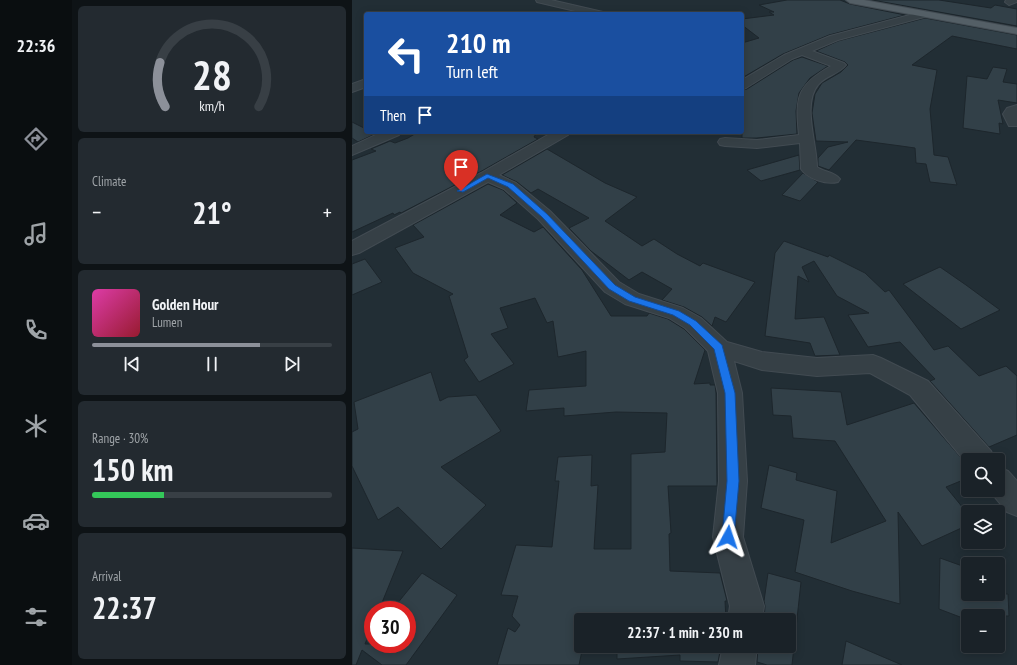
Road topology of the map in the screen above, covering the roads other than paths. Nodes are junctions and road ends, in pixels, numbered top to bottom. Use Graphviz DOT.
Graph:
graph roads {
  1 [pos="540,0"];
  2 [pos="850,0"];
  3 [pos="859,0"];
  4 [pos="564,5"];
  5 [pos="545,12"];
  6 [pos="592,12"];
  7 [pos="925,14"];
  8 [pos="1017,30"];
  9 [pos="802,51"];
  10 [pos="364,84"];
  11 [pos="744,85"];
  12 [pos="352,88"];
  13 [pos="1017,109"];
  14 [pos="1014,123"];
  15 [pos="390,134"];
  16 [pos="560,134"];
  17 [pos="807,138"];
  18 [pos="726,142"];
  19 [pos="352,151"];
  20 [pos="487,176"];
  21 [pos="832,179"];
  22 [pos="352,249"];
  23 [pos="719,348"];
  24 [pos="975,453"];
  25 [pos="1005,488"];
  26 [pos="1017,502"];
  27 [pos="746,613"];
  28 [pos="739,653"];
  29 [pos="737,665"];
  1 -- 4 [label="street"];
  2 -- 7 [label="main road"];
  3 -- 8 [label="main road"];
  4 -- 5 [label="street"];
  4 -- 6 [label="street"];
  7 -- 8 [label="main road"];
  7 -- 9 [label="street"];
  9 -- 11 [label="street"];
  9 -- 17 [label="street"];
  10 -- 12 [label="street"];
  13 -- 14 [label="street"];
  15 -- 19 [label="street"];
  16 -- 20 [label="street"];
  17 -- 18 [label="street"];
  17 -- 21 [label="street"];
  20 -- 22 [label="street"];
  20 -- 23 [label="street"];
  23 -- 24 [label="street"];
  23 -- 27 [label="street"];
  25 -- 26 [label="street"];
  28 -- 29 [label="street"];
}
